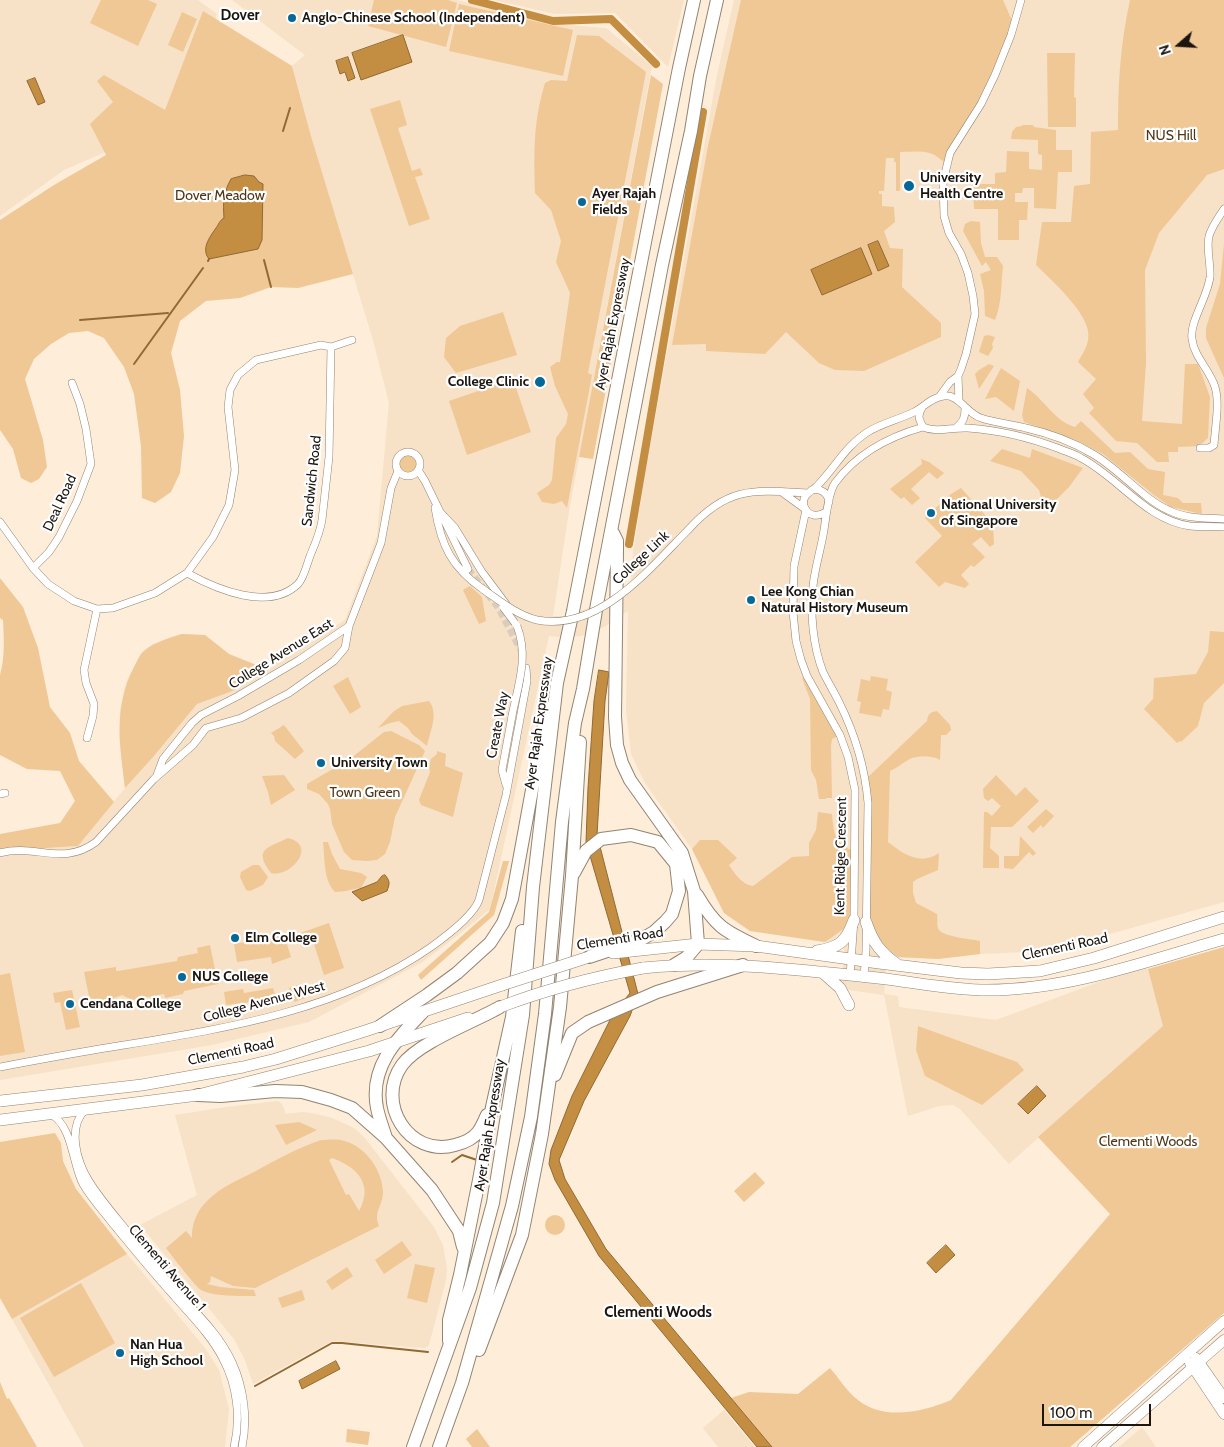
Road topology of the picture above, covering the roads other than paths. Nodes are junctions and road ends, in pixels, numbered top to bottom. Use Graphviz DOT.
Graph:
graph roads {
  1 [pos="694,0"];
  2 [pos="717,0"];
  3 [pos="1021,0"];
  4 [pos="1224,209"];
  5 [pos="352,340"];
  6 [pos="331,347"];
  7 [pos="958,376"];
  8 [pos="72,383"];
  9 [pos="938,397"];
  10 [pos="959,401"];
  11 [pos="922,408"];
  12 [pos="965,409"];
  13 [pos="923,427"];
  14 [pos="956,428"];
  15 [pos="1200,448"];
  16 [pos="418,470"];
  17 [pos="398,471"];
  18 [pos="809,492"];
  19 [pos="783,493"];
  20 [pos="434,498"];
  21 [pos="804,508"];
  22 [pos="827,508"];
  23 [pos="440,512"];
  24 [pos="1224,519"];
  25 [pos="0,522"];
  26 [pos="1224,527"];
  27 [pos="612,530"];
  28 [pos="33,568"];
  29 [pos="468,569"];
  30 [pos="187,573"];
  31 [pos="484,590"];
  32 [pos="508,606"];
  33 [pos="97,609"];
  34 [pos="349,626"];
  35 [pos="526,668"];
  36 [pos="558,683"];
  37 [pos="583,690"];
  38 [pos="87,738"];
  39 [pos="157,776"];
  40 [pos="866,779"];
  41 [pos="507,788"];
  42 [pos="855,790"];
  43 [pos="855,818"];
  44 [pos="868,820"];
  45 [pos="855,829"];
  46 [pos="868,830"];
  47 [pos="0,853"];
  48 [pos="572,876"];
  49 [pos="533,887"];
  50 [pos="694,891"];
  51 [pos="1224,917"];
  52 [pos="854,920"];
  53 [pos="866,922"];
  54 [pos="1224,939"];
  55 [pos="698,944"];
  56 [pos="756,946"];
  57 [pos="803,953"];
  58 [pos="589,957"];
  59 [pos="850,959"];
  60 [pos="866,961"];
  61 [pos="673,965"];
  62 [pos="744,965"];
  63 [pos="900,966"];
  64 [pos="822,972"];
  65 [pos="850,976"];
  66 [pos="864,977"];
  67 [pos="849,1005"];
  68 [pos="500,1007"];
  69 [pos="422,1013"];
  70 [pos="380,1026"];
  71 [pos="393,1044"];
  72 [pos="0,1067"];
  73 [pos="548,1092"];
  74 [pos="198,1095"];
  75 [pos="0,1101"];
  76 [pos="492,1107"];
  77 [pos="85,1110"];
  78 [pos="50,1114"];
  79 [pos="0,1120"];
  80 [pos="386,1138"];
  81 [pos="464,1252"];
  82 [pos="194,1314"];
  83 [pos="1224,1321"];
  84 [pos="1224,1340"];
  85 [pos="449,1346"];
  86 [pos="1188,1354"];
  87 [pos="1196,1364"];
  88 [pos="462,1383"];
  89 [pos="1224,1398"];
  90 [pos="1224,1414"];
  91 [pos="234,1447"];
  92 [pos="242,1447"];
  93 [pos="413,1447"];
  94 [pos="439,1447"];
  95 [pos="1083,1447"];
  96 [pos="1102,1447"];
  1 -- 36 [label="highway, Ayer Rajah Expressway"];
  2 -- 27 [label="highway"];
  3 -- 7 [label="street"];
  4 -- 15 [label="street"];
  5 -- 6 [label="street"];
  6 -- 30 [label="street"];
  6 -- 30 [label="street, Sandwich Road"];
  7 -- 9 [label="street"];
  7 -- 10 [label="street"];
  8 -- 28 [label="street, Deal Road"];
  9 -- 10 [label="street"];
  9 -- 11 [label="street"];
  10 -- 12 [label="street"];
  11 -- 13 [label="street"];
  11 -- 18 [label="street"];
  12 -- 14 [label="street"];
  12 -- 24 [label="street"];
  13 -- 14 [label="street, Kent Ridge Crescent"];
  13 -- 22 [label="street, Kent Ridge Crescent"];
  14 -- 26 [label="street, Kent Ridge Crescent"];
  16 -- 17 [label="street"];
  16 -- 17 [label="street"];
  16 -- 20 [label="street"];
  17 -- 34 [label="street"];
  18 -- 19 [label="street, College Link"];
  18 -- 21 [label="street, Kent Ridge Crescent"];
  18 -- 22 [label="street"];
  19 -- 21 [label="street"];
  19 -- 32 [label="street, College Link, bridge"];
  20 -- 23 [label="street"];
  20 -- 31 [label="street, College Link"];
  21 -- 22 [label="street"];
  21 -- 42 [label="street, Kent Ridge Crescent"];
  22 -- 40 [label="street, Kent Ridge Crescent"];
  23 -- 29 [label="street"];
  23 -- 32 [label="street, College Link"];
  25 -- 28 [label="street"];
  27 -- 37 [label="highway"];
  27 -- 50 [label="highway"];
  28 -- 33 [label="street"];
  30 -- 33 [label="street"];
  31 -- 32 [label="street, College Link, bridge"];
  31 -- 41 [label="street, Create Way, bridge"];
  33 -- 38 [label="street"];
  34 -- 39 [label="street, College Avenue East"];
  34 -- 39 [label="street, College Avenue East"];
  35 -- 41 [label="street, Create Way"];
  36 -- 49 [label="highway, Ayer Rajah Expressway"];
  36 -- 70 [label="highway"];
  37 -- 48 [label="highway"];
  37 -- 88 [label="highway"];
  39 -- 47 [label="street, College Avenue East"];
  40 -- 42 [label="street"];
  40 -- 44 [label="street, Kent Ridge Crescent"];
  41 -- 72 [label="street, College Avenue West"];
  42 -- 43 [label="street, Kent Ridge Crescent"];
  43 -- 44 [label="street"];
  43 -- 45 [label="street, Kent Ridge Crescent"];
  44 -- 46 [label="street, Kent Ridge Crescent"];
  45 -- 46 [label="street"];
  45 -- 52 [label="street, Kent Ridge Crescent"];
  46 -- 53 [label="street, Kent Ridge Crescent"];
  48 -- 58 [label="highway"];
  48 -- 73 [label="highway"];
  49 -- 76 [label="highway"];
  49 -- 85 [label="highway, Ayer Rajah Expressway"];
  50 -- 55 [label="highway"];
  50 -- 56 [label="highway"];
  51 -- 63 [label="main road, Clementi Road"];
  52 -- 57 [label="main road"];
  52 -- 59 [label="street, Kent Ridge Crescent"];
  53 -- 60 [label="street, Kent Ridge Crescent"];
  53 -- 63 [label="main road"];
  54 -- 66 [label="main road"];
  55 -- 56 [label="main road, Clementi Road"];
  55 -- 58 [label="main road, Clementi Road"];
  55 -- 61 [label="highway"];
  56 -- 57 [label="main road, Clementi Road"];
  57 -- 59 [label="main road, Clementi Road"];
  58 -- 69 [label="main road, Clementi Road, bridge"];
  59 -- 60 [label="main road, Clementi Road"];
  59 -- 65 [label="street, Kent Ridge Crescent"];
  60 -- 63 [label="main road, Clementi Road"];
  60 -- 66 [label="street, Kent Ridge Crescent"];
  61 -- 62 [label="main road"];
  61 -- 68 [label="main road, bridge"];
  62 -- 64 [label="main road"];
  62 -- 73 [label="highway"];
  64 -- 65 [label="main road"];
  64 -- 67 [label="main road"];
  65 -- 66 [label="main road"];
  68 -- 71 [label="main road"];
  68 -- 76 [label="highway"];
  69 -- 70 [label="main road, Clementi Road"];
  69 -- 71 [label="highway"];
  70 -- 75 [label="main road, Clementi Road"];
  71 -- 74 [label="main road"];
  71 -- 80 [label="highway"];
  73 -- 88 [label="highway"];
  74 -- 77 [label="main road"];
  74 -- 80 [label="highway"];
  76 -- 81 [label="highway"];
  77 -- 78 [label="main road"];
  77 -- 82 [label="street, Clementi Avenue 1"];
  78 -- 79 [label="main road"];
  78 -- 82 [label="street, Clementi Avenue 1"];
  80 -- 81 [label="highway"];
  81 -- 85 [label="highway"];
  82 -- 91 [label="street, Clementi Avenue 1"];
  82 -- 92 [label="street, Clementi Avenue 1"];
  83 -- 86 [label="main road"];
  84 -- 87 [label="main road"];
  85 -- 93 [label="highway, Ayer Rajah Expressway"];
  86 -- 87 [label="main road"];
  86 -- 95 [label="main road"];
  87 -- 89 [label="main road"];
  87 -- 90 [label="main road"];
  87 -- 96 [label="main road"];
  88 -- 94 [label="highway"];
}
